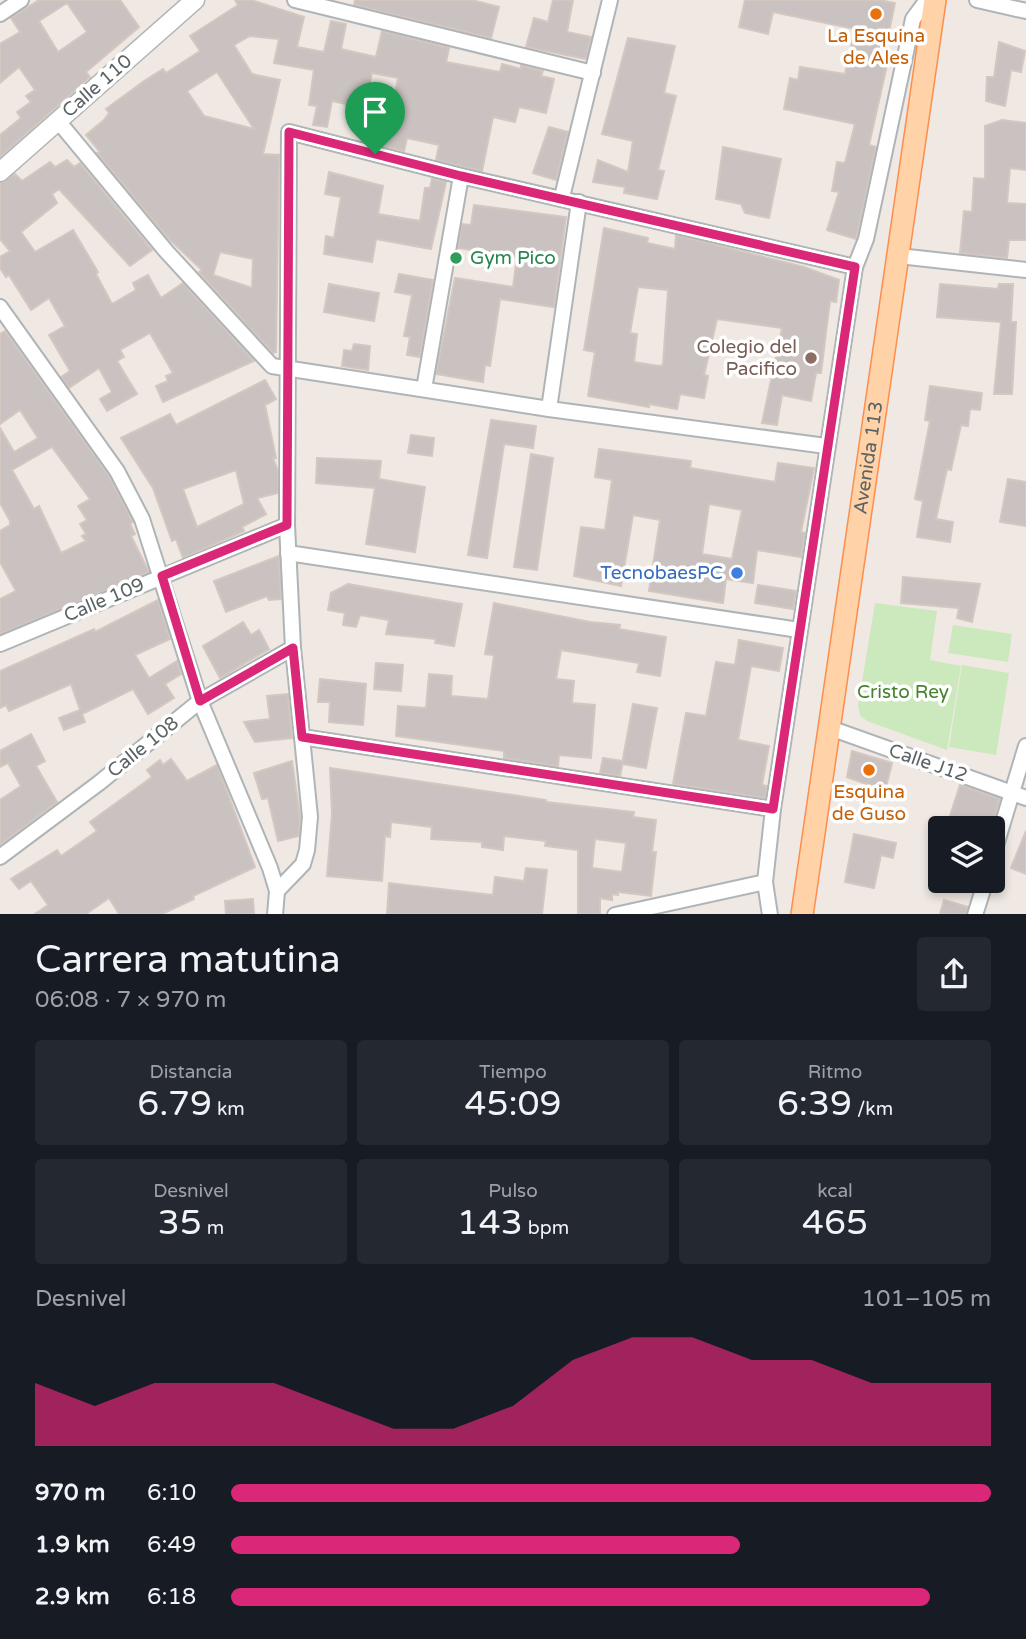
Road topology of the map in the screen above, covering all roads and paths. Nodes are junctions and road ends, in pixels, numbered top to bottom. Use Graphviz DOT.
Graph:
graph roads {
  1 [pos="21,0"];
  2 [pos="195,0"];
  3 [pos="295,0"];
  4 [pos="610,0"];
  5 [pos="927,0"];
  6 [pos="935,0"];
  7 [pos="977,0"];
  8 [pos="1026,11"];
  9 [pos="0,14"];
  10 [pos="593,73"];
  11 [pos="58,121"];
  12 [pos="0,172"];
  13 [pos="461,176"];
  14 [pos="562,197"];
  15 [pos="579,202"];
  16 [pos="899,256"];
  17 [pos="855,267"];
  18 [pos="1026,270"];
  19 [pos="0,307"];
  20 [pos="288,369"];
  21 [pos="424,389"];
  22 [pos="549,409"];
  23 [pos="826,446"];
  24 [pos="287,525"];
  25 [pos="288,553"];
  26 [pos="162,576"];
  27 [pos="799,630"];
  28 [pos="0,644"];
  29 [pos="293,648"];
  30 [pos="200,701"];
  31 [pos="830,728"];
  32 [pos="302,737"];
  33 [pos="1026,746"];
  34 [pos="1019,795"];
  35 [pos="773,809"];
  36 [pos="1005,828"];
  37 [pos="0,857"];
  38 [pos="765,882"];
  39 [pos="277,891"];
  40 [pos="982,893"];
  41 [pos="275,914"];
  42 [pos="620,914"];
  43 [pos="770,914"];
  44 [pos="802,914"];
  45 [pos="975,914"];
  1 -- 9 [label="street"];
  2 -- 11 [label="street, Calle 110"];
  3 -- 10 [label="street"];
  4 -- 10 [label="street"];
  5 -- 17 [label="street"];
  6 -- 16 [label="main road, Avenida 113"];
  7 -- 8 [label="street"];
  10 -- 14 [label="street"];
  11 -- 12 [label="street, Calle 110"];
  11 -- 20 [label="street"];
  13 -- 14 [label="street"];
  13 -- 20 [label="street"];
  13 -- 21 [label="street"];
  14 -- 15 [label="street"];
  15 -- 17 [label="street"];
  15 -- 22 [label="street"];
  16 -- 18 [label="street"];
  16 -- 31 [label="main road, Avenida 113"];
  17 -- 23 [label="street"];
  19 -- 26 [label="street"];
  20 -- 21 [label="street"];
  20 -- 24 [label="street"];
  21 -- 22 [label="street"];
  22 -- 23 [label="street"];
  23 -- 27 [label="street"];
  24 -- 25 [label="street"];
  24 -- 26 [label="street, Calle 109"];
  25 -- 27 [label="street"];
  25 -- 29 [label="street"];
  26 -- 28 [label="street, Calle 109"];
  26 -- 30 [label="street"];
  27 -- 35 [label="street"];
  29 -- 30 [label="street, Calle 108"];
  29 -- 32 [label="street"];
  30 -- 37 [label="street, Calle 108"];
  30 -- 39 [label="street"];
  31 -- 34 [label="street, Calle J12"];
  31 -- 44 [label="main road, Avenida 113"];
  32 -- 35 [label="street"];
  32 -- 39 [label="street"];
  33 -- 34 [label="street"];
  34 -- 36 [label="street"];
  35 -- 38 [label="street"];
  38 -- 42 [label="street"];
  38 -- 43 [label="street"];
  39 -- 41 [label="street"];
  40 -- 45 [label="street"];
}
